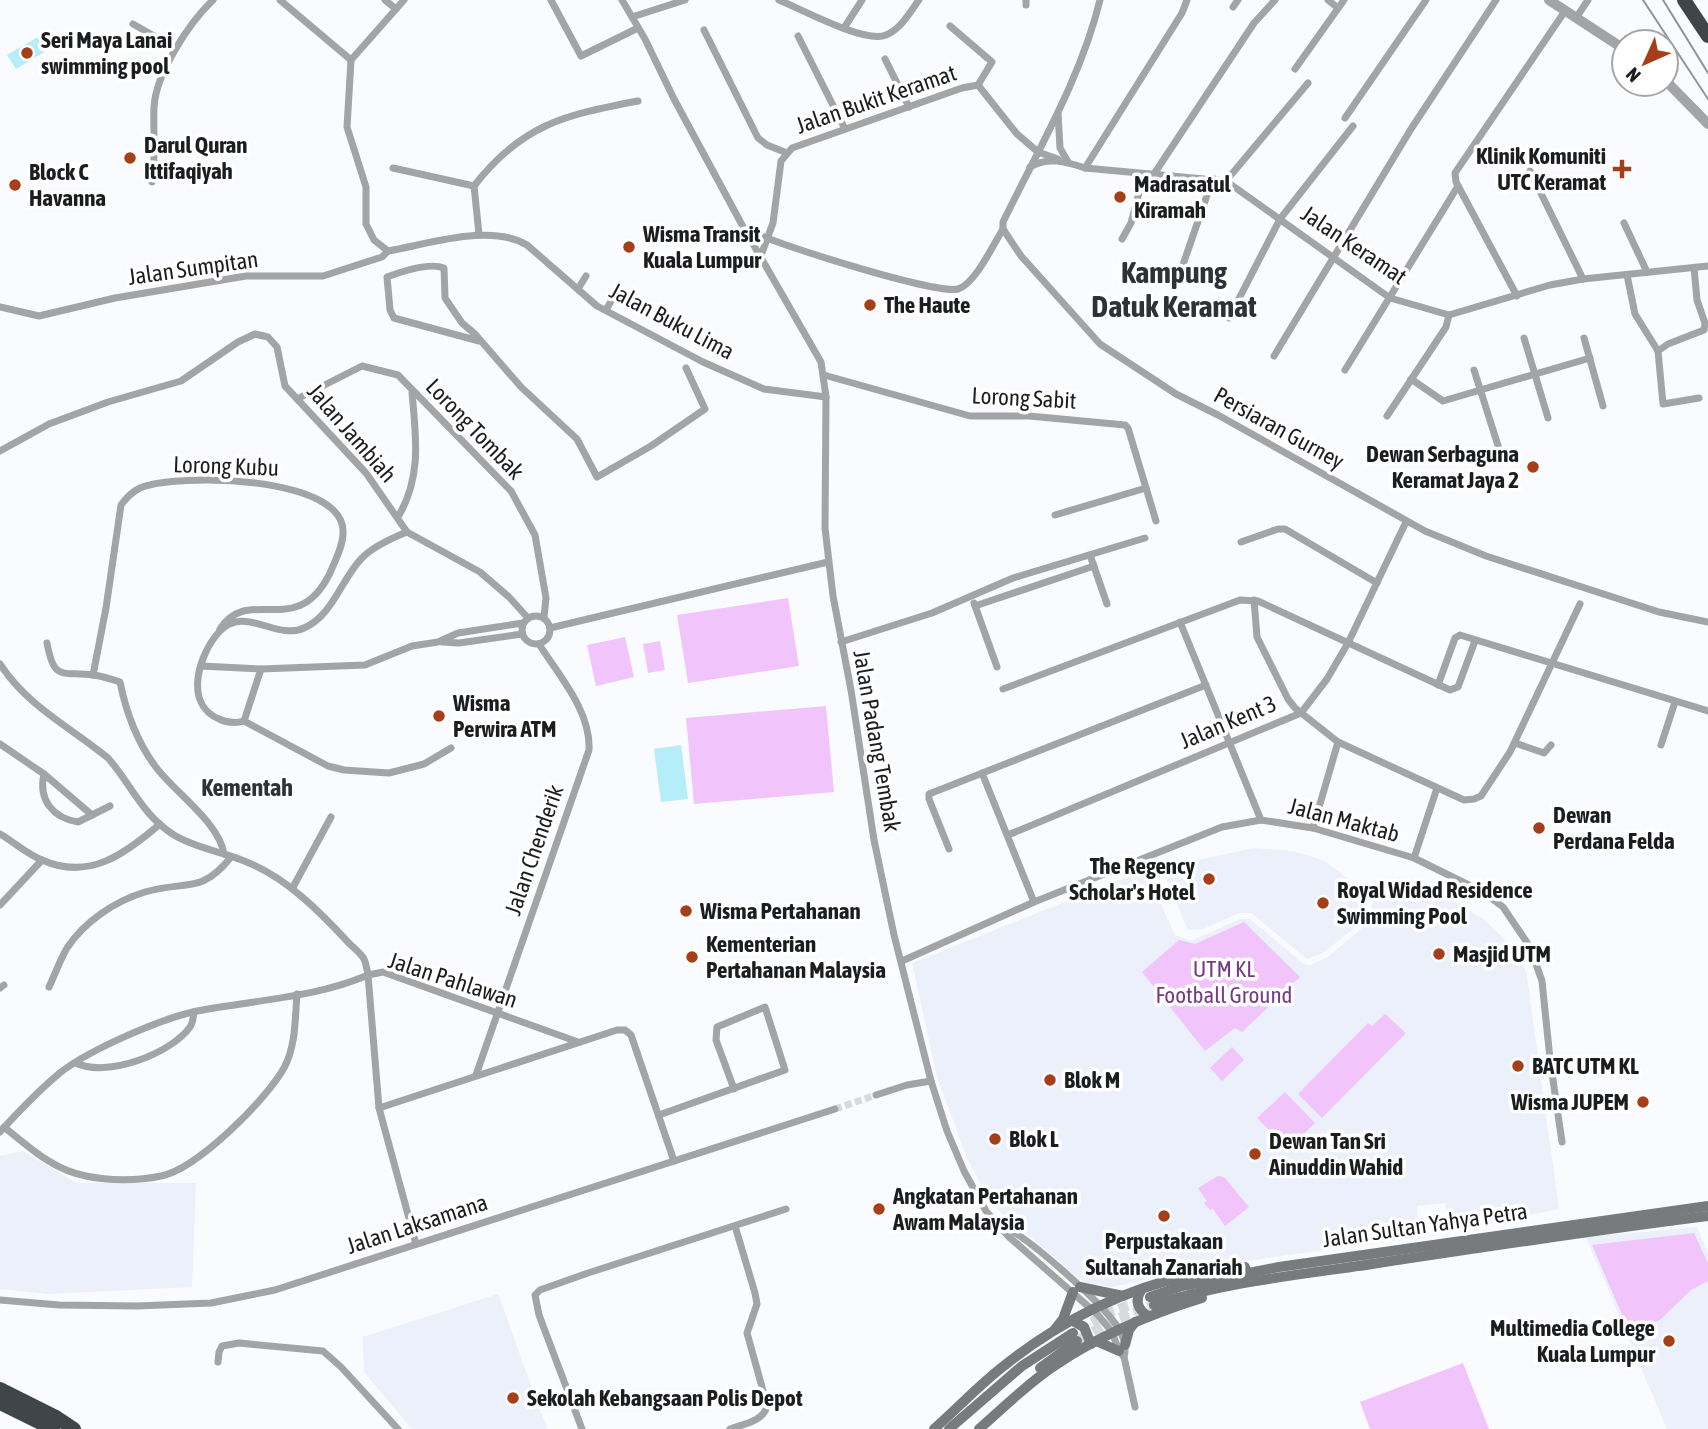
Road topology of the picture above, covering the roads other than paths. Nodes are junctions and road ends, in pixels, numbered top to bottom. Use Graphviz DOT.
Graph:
graph roads {
  1 [pos="280,0"];
  2 [pos="385,0"];
  3 [pos="404,0"];
  4 [pos="551,0"];
  5 [pos="622,0"];
  6 [pos="685,0"];
  7 [pos="779,0"];
  8 [pos="862,0"];
  9 [pos="919,0"];
  10 [pos="1100,0"];
  11 [pos="1187,0"];
  12 [pos="1275,0"];
  13 [pos="1328,0"];
  14 [pos="1344,0"];
  15 [pos="1426,0"];
  16 [pos="1496,0"];
  17 [pos="1549,0"];
  18 [pos="1588,0"];
  19 [pos="1684,0"];
  20 [pos="208,1"];
  21 [pos="663,3"];
  22 [pos="799,3"];
  23 [pos="1338,8"];
  24 [pos="396,9"];
  25 [pos="1565,11"];
  26 [pos="632,17"];
  27 [pos="1576,18"];
  28 [pos="133,24"];
  29 [pos="950,26"];
  30 [pos="844,27"];
  31 [pos="638,28"];
  32 [pos="704,30"];
  33 [pos="798,36"];
  34 [pos="1708,36"];
  35 [pos="1610,40"];
  36 [pos="176,48"];
  37 [pos="885,59"];
  38 [pos="351,60"];
  39 [pos="1295,69"];
  40 [pos="1308,83"];
  41 [pos="978,85"];
  42 [pos="1680,95"];
  43 [pos="638,101"];
  44 [pos="909,107"];
  45 [pos="1058,109"];
  46 [pos="1345,118"];
  47 [pos="1708,124"];
  48 [pos="1353,126"];
  49 [pos="845,129"];
  50 [pos="1038,152"];
  51 [pos="787,153"];
  52 [pos="1068,162"];
  53 [pos="393,167"];
  54 [pos="1030,167"];
  55 [pos="1085,168"];
  56 [pos="1530,171"];
  57 [pos="1144,174"];
  58 [pos="1154,174"];
  59 [pos="1213,178"];
  60 [pos="1226,181"];
  61 [pos="152,182"];
  62 [pos="474,186"];
  63 [pos="1458,186"];
  64 [pos="1280,219"];
  65 [pos="1624,223"];
  66 [pos="744,228"];
  67 [pos="1003,229"];
  68 [pos="479,234"];
  69 [pos="768,239"];
  70 [pos="1122,239"];
  71 [pos="388,251"];
  72 [pos="1335,257"];
  73 [pos="761,258"];
  74 [pos="1708,266"];
  75 [pos="1694,268"];
  76 [pos="1647,272"];
  77 [pos="1626,275"];
  78 [pos="586,276"];
  79 [pos="1178,279"];
  80 [pos="1583,279"];
  81 [pos="578,289"];
  82 [pos="614,296"];
  83 [pos="1517,296"];
  84 [pos="1390,298"];
  85 [pos="0,307"];
  86 [pos="606,310"];
  87 [pos="1449,315"];
  88 [pos="1229,318"];
  89 [pos="1524,338"];
  90 [pos="1584,338"];
  91 [pos="479,341"];
  92 [pos="1658,351"];
  93 [pos="1274,356"];
  94 [pos="1590,358"];
  95 [pos="686,368"];
  96 [pos="1345,370"];
  97 [pos="1474,370"];
  98 [pos="824,374"];
  99 [pos="1536,374"];
  100 [pos="1411,379"];
  101 [pos="412,391"];
  102 [pos="1479,391"];
  103 [pos="825,397"];
  104 [pos="297,398"];
  105 [pos="1699,398"];
  106 [pos="1603,406"];
  107 [pos="1387,416"];
  108 [pos="1548,418"];
  109 [pos="0,451"];
  110 [pos="1501,455"];
  111 [pos="1146,488"];
  112 [pos="1055,515"];
  113 [pos="398,517"];
  114 [pos="1156,521"];
  115 [pos="1406,522"];
  116 [pos="407,532"];
  117 [pos="1144,538"];
  118 [pos="1241,542"];
  119 [pos="1090,555"];
  120 [pos="828,562"];
  121 [pos="1094,566"];
  122 [pos="1377,583"];
  123 [pos="972,596"];
  124 [pos="1254,600"];
  125 [pos="1107,604"];
  126 [pos="1580,604"];
  127 [pos="975,606"];
  128 [pos="544,617"];
  129 [pos="525,621"];
  130 [pos="1180,622"];
  131 [pos="1708,622"];
  132 [pos="551,628"];
  133 [pos="220,629"];
  134 [pos="522,634"];
  135 [pos="1475,641"];
  136 [pos="438,642"];
  137 [pos="841,642"];
  138 [pos="47,643"];
  139 [pos="1348,643"];
  140 [pos="540,644"];
  141 [pos="0,664"];
  142 [pos="1552,664"];
  143 [pos="201,666"];
  144 [pos="997,667"];
  145 [pos="261,669"];
  146 [pos="93,675"];
  147 [pos="1206,685"];
  148 [pos="1438,685"];
  149 [pos="1003,689"];
  150 [pos="1675,702"];
  151 [pos="1708,711"];
  152 [pos="1301,713"];
  153 [pos="244,721"];
  154 [pos="1338,742"];
  155 [pos="1230,743"];
  156 [pos="1515,743"];
  157 [pos="0,744"];
  158 [pos="1550,745"];
  159 [pos="1661,745"];
  160 [pos="451,747"];
  161 [pos="982,772"];
  162 [pos="44,774"];
  163 [pos="1437,788"];
  164 [pos="110,806"];
  165 [pos="92,815"];
  166 [pos="331,817"];
  167 [pos="1261,820"];
  168 [pos="160,824"];
  169 [pos="1313,828"];
  170 [pos="0,835"];
  171 [pos="1008,835"];
  172 [pos="949,849"];
  173 [pos="227,856"];
  174 [pos="1414,858"];
  175 [pos="42,860"];
  176 [pos="292,889"];
  177 [pos="2,899"];
  178 [pos="1034,902"];
  179 [pos="902,961"];
  180 [pos="369,975"];
  181 [pos="49,987"];
  182 [pos="297,995"];
  183 [pos="194,1012"];
  184 [pos="499,1015"];
  185 [pos="547,1031"];
  186 [pos="578,1042"];
  187 [pos="547,1052"];
  188 [pos="76,1063"];
  189 [pos="476,1076"];
  190 [pos="931,1081"];
  191 [pos="734,1089"];
  192 [pos="876,1095"];
  193 [pos="379,1108"];
  194 [pos="835,1109"];
  195 [pos="659,1115"];
  196 [pos="2,1129"];
  197 [pos="1563,1142"];
  198 [pos="674,1161"];
  199 [pos="786,1209"];
  200 [pos="1707,1215"];
  201 [pos="735,1226"];
  202 [pos="416,1244"];
  203 [pos="1312,1268"];
  204 [pos="1077,1289"];
  205 [pos="1123,1296"];
  206 [pos="1148,1297"];
  207 [pos="0,1300"];
  208 [pos="1096,1308"];
  209 [pos="1148,1316"];
  210 [pos="1073,1321"];
  211 [pos="1135,1322"];
  212 [pos="1053,1331"];
  213 [pos="1115,1331"];
  214 [pos="1093,1343"];
  215 [pos="1123,1351"];
  216 [pos="218,1362"];
  217 [pos="0,1389"];
  218 [pos="0,1403"];
  219 [pos="1135,1407"];
  220 [pos="52,1429"];
  221 [pos="74,1429"];
  222 [pos="398,1429"];
  223 [pos="582,1429"];
  224 [pos="730,1429"];
  225 [pos="934,1429"];
  226 [pos="949,1429"];
  227 [pos="969,1429"];
  228 [pos="979,1429"];
  1 -- 38 [label="street"];
  2 -- 24 [label="street"];
  3 -- 24 [label="street"];
  4 -- 31 [label="street"];
  5 -- 26 [label="street, Jalan Padang Tembak"];
  6 -- 21 [label="street"];
  7 -- 22 [label="street"];
  8 -- 30 [label="street"];
  9 -- 30 [label="street"];
  10 -- 45 [label="street"];
  11 -- 55 [label="street"];
  12 -- 58 [label="street"];
  13 -- 23 [label="street"];
  14 -- 23 [label="street"];
  15 -- 46 [label="street"];
  16 -- 72 [label="street"];
  17 -- 25 [label="street"];
  18 -- 27 [label="street"];
  19 -- 34 [label="highway"];
  20 -- 36 [label="street"];
  21 -- 26 [label="street"];
  22 -- 30 [label="street"];
  23 -- 39 [label="street"];
  24 -- 38 [label="street"];
  25 -- 27 [label="street"];
  25 -- 63 [label="street"];
  26 -- 31 [label="street, Jalan Padang Tembak"];
  27 -- 35 [label="street"];
  28 -- 36 [label="street"];
  29 -- 41 [label="street"];
  31 -- 66 [label="street, Jalan Padang Tembak"];
  32 -- 51 [label="street"];
  33 -- 49 [label="street"];
  36 -- 61 [label="street"];
  37 -- 44 [label="street"];
  38 -- 71 [label="street"];
  40 -- 60 [label="street"];
  41 -- 44 [label="street, Jalan Bukit Keramat"];
  41 -- 50 [label="street, Jalan Bukit Keramat"];
  42 -- 47 [label="street"];
  43 -- 62 [label="street"];
  44 -- 49 [label="street, Jalan Bukit Keramat"];
  45 -- 50 [label="street"];
  45 -- 52 [label="street"];
  48 -- 64 [label="street"];
  49 -- 51 [label="street, Jalan Bukit Keramat"];
  50 -- 52 [label="street"];
  50 -- 54 [label="street"];
  51 -- 69 [label="street, Jalan Bukit Keramat"];
  52 -- 54 [label="street, Jalan Keramat"];
  52 -- 55 [label="street, Jalan Keramat"];
  53 -- 62 [label="street"];
  54 -- 67 [label="street"];
  55 -- 57 [label="street, Jalan Keramat"];
  56 -- 80 [label="street"];
  57 -- 58 [label="street, Jalan Keramat"];
  57 -- 70 [label="street"];
  58 -- 59 [label="street, Jalan Keramat"];
  59 -- 60 [label="street, Jalan Keramat"];
  59 -- 79 [label="street"];
  60 -- 64 [label="street, Jalan Keramat"];
  62 -- 68 [label="street"];
  63 -- 83 [label="street"];
  63 -- 84 [label="street"];
  64 -- 72 [label="street, Jalan Keramat"];
  64 -- 88 [label="street"];
  65 -- 76 [label="street"];
  66 -- 69 [label="street"];
  66 -- 73 [label="street, Jalan Padang Tembak"];
  67 -- 69 [label="street"];
  67 -- 115 [label="street, Persiaran Gurney"];
  68 -- 71 [label="street, Jalan Buku Lima"];
  68 -- 81 [label="street, Jalan Buku Lima"];
  69 -- 73 [label="street, Jalan Bukit Keramat"];
  71 -- 85 [label="street, Jalan Sumpitan"];
  72 -- 84 [label="street, Jalan Keramat"];
  72 -- 93 [label="street"];
  73 -- 98 [label="street, Jalan Padang Tembak"];
  74 -- 75 [label="street"];
  75 -- 76 [label="street"];
  75 -- 92 [label="street"];
  76 -- 77 [label="street"];
  77 -- 80 [label="street"];
  77 -- 92 [label="street"];
  78 -- 81 [label="street"];
  80 -- 83 [label="street"];
  81 -- 86 [label="street, Jalan Buku Lima"];
  82 -- 86 [label="street"];
  83 -- 87 [label="street"];
  84 -- 87 [label="street, Jalan Keramat"];
  84 -- 96 [label="street"];
  86 -- 103 [label="street, Jalan Buku Lima"];
  87 -- 100 [label="street"];
  89 -- 99 [label="street"];
  90 -- 94 [label="street"];
  91 -- 91 [label="street"];
  91 -- 95 [label="street"];
  92 -- 105 [label="street"];
  94 -- 99 [label="street"];
  94 -- 106 [label="street"];
  97 -- 102 [label="street"];
  98 -- 103 [label="street, Jalan Padang Tembak"];
  98 -- 111 [label="street, Lorong Sabit"];
  99 -- 102 [label="street"];
  99 -- 108 [label="street"];
  100 -- 102 [label="street"];
  100 -- 107 [label="street"];
  101 -- 104 [label="street, Lorong Tombak"];
  101 -- 113 [label="street"];
  101 -- 128 [label="street, Lorong Tombak"];
  102 -- 110 [label="street"];
  103 -- 120 [label="street, Jalan Padang Tembak"];
  104 -- 109 [label="street, Jalan Jambiah"];
  104 -- 113 [label="street, Jalan Jambiah"];
  111 -- 112 [label="street"];
  111 -- 114 [label="street, Lorong Sabit"];
  113 -- 116 [label="street, Jalan Jambiah"];
  115 -- 122 [label="street, Jalan Kent 3"];
  115 -- 131 [label="street, Persiaran Gurney"];
  116 -- 129 [label="street"];
  116 -- 133 [label="street"];
  117 -- 119 [label="street"];
  118 -- 122 [label="street"];
  119 -- 121 [label="street"];
  119 -- 123 [label="street"];
  120 -- 132 [label="street"];
  120 -- 137 [label="street, Jalan Padang Tembak"];
  121 -- 125 [label="street"];
  121 -- 127 [label="street"];
  122 -- 139 [label="street, Jalan Kent 3"];
  123 -- 127 [label="street"];
  123 -- 137 [label="street"];
  124 -- 130 [label="street"];
  124 -- 139 [label="street"];
  124 -- 152 [label="street"];
  126 -- 142 [label="street"];
  127 -- 144 [label="street"];
  128 -- 129 [label="street"];
  128 -- 132 [label="street"];
  129 -- 134 [label="street"];
  129 -- 136 [label="street"];
  130 -- 147 [label="street"];
  130 -- 149 [label="street"];
  132 -- 140 [label="street"];
  133 -- 143 [label="street"];
  133 -- 146 [label="street, Lorong Kubu"];
  134 -- 136 [label="street"];
  134 -- 140 [label="street"];
  135 -- 142 [label="street"];
  135 -- 148 [label="street"];
  135 -- 148 [label="street"];
  136 -- 145 [label="street"];
  137 -- 179 [label="street, Jalan Padang Tembak"];
  138 -- 146 [label="street"];
  139 -- 148 [label="street"];
  139 -- 152 [label="street, Jalan Kent 3"];
  140 -- 184 [label="street, Jalan Chenderik"];
  141 -- 168 [label="street, Jalan Pahlawan"];
  142 -- 150 [label="street"];
  142 -- 156 [label="street"];
  143 -- 145 [label="street"];
  143 -- 153 [label="street"];
  145 -- 153 [label="street"];
  146 -- 173 [label="street"];
  147 -- 155 [label="street"];
  147 -- 161 [label="street"];
  150 -- 151 [label="street"];
  150 -- 159 [label="street"];
  152 -- 154 [label="street"];
  152 -- 155 [label="street, Jalan Kent 3"];
  153 -- 160 [label="street"];
  154 -- 163 [label="street"];
  154 -- 169 [label="street"];
  155 -- 167 [label="street"];
  155 -- 171 [label="street, Jalan Kent 3"];
  156 -- 158 [label="street"];
  156 -- 163 [label="street"];
  157 -- 162 [label="street"];
  161 -- 171 [label="street"];
  161 -- 172 [label="street"];
  162 -- 165 [label="street"];
  162 -- 165 [label="street"];
  163 -- 174 [label="street"];
  164 -- 165 [label="street"];
  166 -- 176 [label="street"];
  167 -- 169 [label="street, Jalan Maktab"];
  167 -- 178 [label="street, Jalan Maktab"];
  168 -- 173 [label="street, Jalan Pahlawan"];
  168 -- 175 [label="street"];
  169 -- 174 [label="street, Jalan Maktab"];
  170 -- 175 [label="street"];
  171 -- 178 [label="street"];
  173 -- 176 [label="street, Jalan Pahlawan"];
  173 -- 181 [label="street"];
  174 -- 197 [label="street, Jalan Maktab"];
  175 -- 177 [label="street"];
  176 -- 180 [label="street, Jalan Pahlawan"];
  178 -- 179 [label="street, Jalan Maktab"];
  179 -- 190 [label="street, Jalan Padang Tembak"];
  180 -- 182 [label="street"];
  180 -- 184 [label="street, Jalan Pahlawan"];
  180 -- 193 [label="street"];
  182 -- 183 [label="street"];
  182 -- 196 [label="street"];
  183 -- 188 [label="street"];
  183 -- 188 [label="street"];
  184 -- 185 [label="street, Jalan Pahlawan"];
  184 -- 189 [label="street, Jalan Chenderik"];
  185 -- 186 [label="street, Jalan Pahlawan"];
  185 -- 187 [label="street"];
  186 -- 187 [label="street"];
  186 -- 195 [label="street"];
  187 -- 189 [label="street"];
  188 -- 196 [label="street"];
  189 -- 193 [label="street"];
  190 -- 192 [label="street"];
  190 -- 204 [label="street, Jalan Padang Tembak"];
  191 -- 191 [label="street"];
  191 -- 195 [label="street"];
  193 -- 202 [label="street"];
  194 -- 198 [label="street, Jalan Laksamana"];
  195 -- 198 [label="street"];
  198 -- 202 [label="street, Jalan Laksamana"];
  199 -- 201 [label="street"];
  200 -- 203 [label="main road, Jalan Sultan Yahya Petra"];
  201 -- 223 [label="street"];
  201 -- 224 [label="street"];
  202 -- 207 [label="street, Jalan Laksamana"];
  203 -- 206 [label="main road, Jalan Sultan Yahya Petra"];
  203 -- 209 [label="main road"];
  204 -- 205 [label="main road"];
  204 -- 208 [label="street, Jalan Padang Tembak"];
  204 -- 212 [label="main road"];
  205 -- 206 [label="main road, Jalan Sultan Yahya Petra"];
  205 -- 208 [label="main road, Jalan Sultan Yahya Petra"];
  206 -- 209 [label="main road"];
  208 -- 210 [label="main road, Jalan Sultan Yahya Petra"];
  208 -- 213 [label="street, Jalan Padang Tembak"];
  209 -- 211 [label="main road"];
  210 -- 212 [label="main road, Jalan Sultan Yahya Petra"];
  210 -- 214 [label="main road"];
  211 -- 213 [label="main road"];
  211 -- 215 [label="main road"];
  212 -- 225 [label="main road, Jalan Sultan Yahya Petra"];
  213 -- 214 [label="main road"];
  213 -- 215 [label="street"];
  214 -- 215 [label="main road"];
  214 -- 228 [label="main road"];
  215 -- 219 [label="street"];
  216 -- 222 [label="street"];
  217 -- 221 [label="highway"];
  218 -- 220 [label="highway"];
  226 -- 227 [label="main road"];
}
